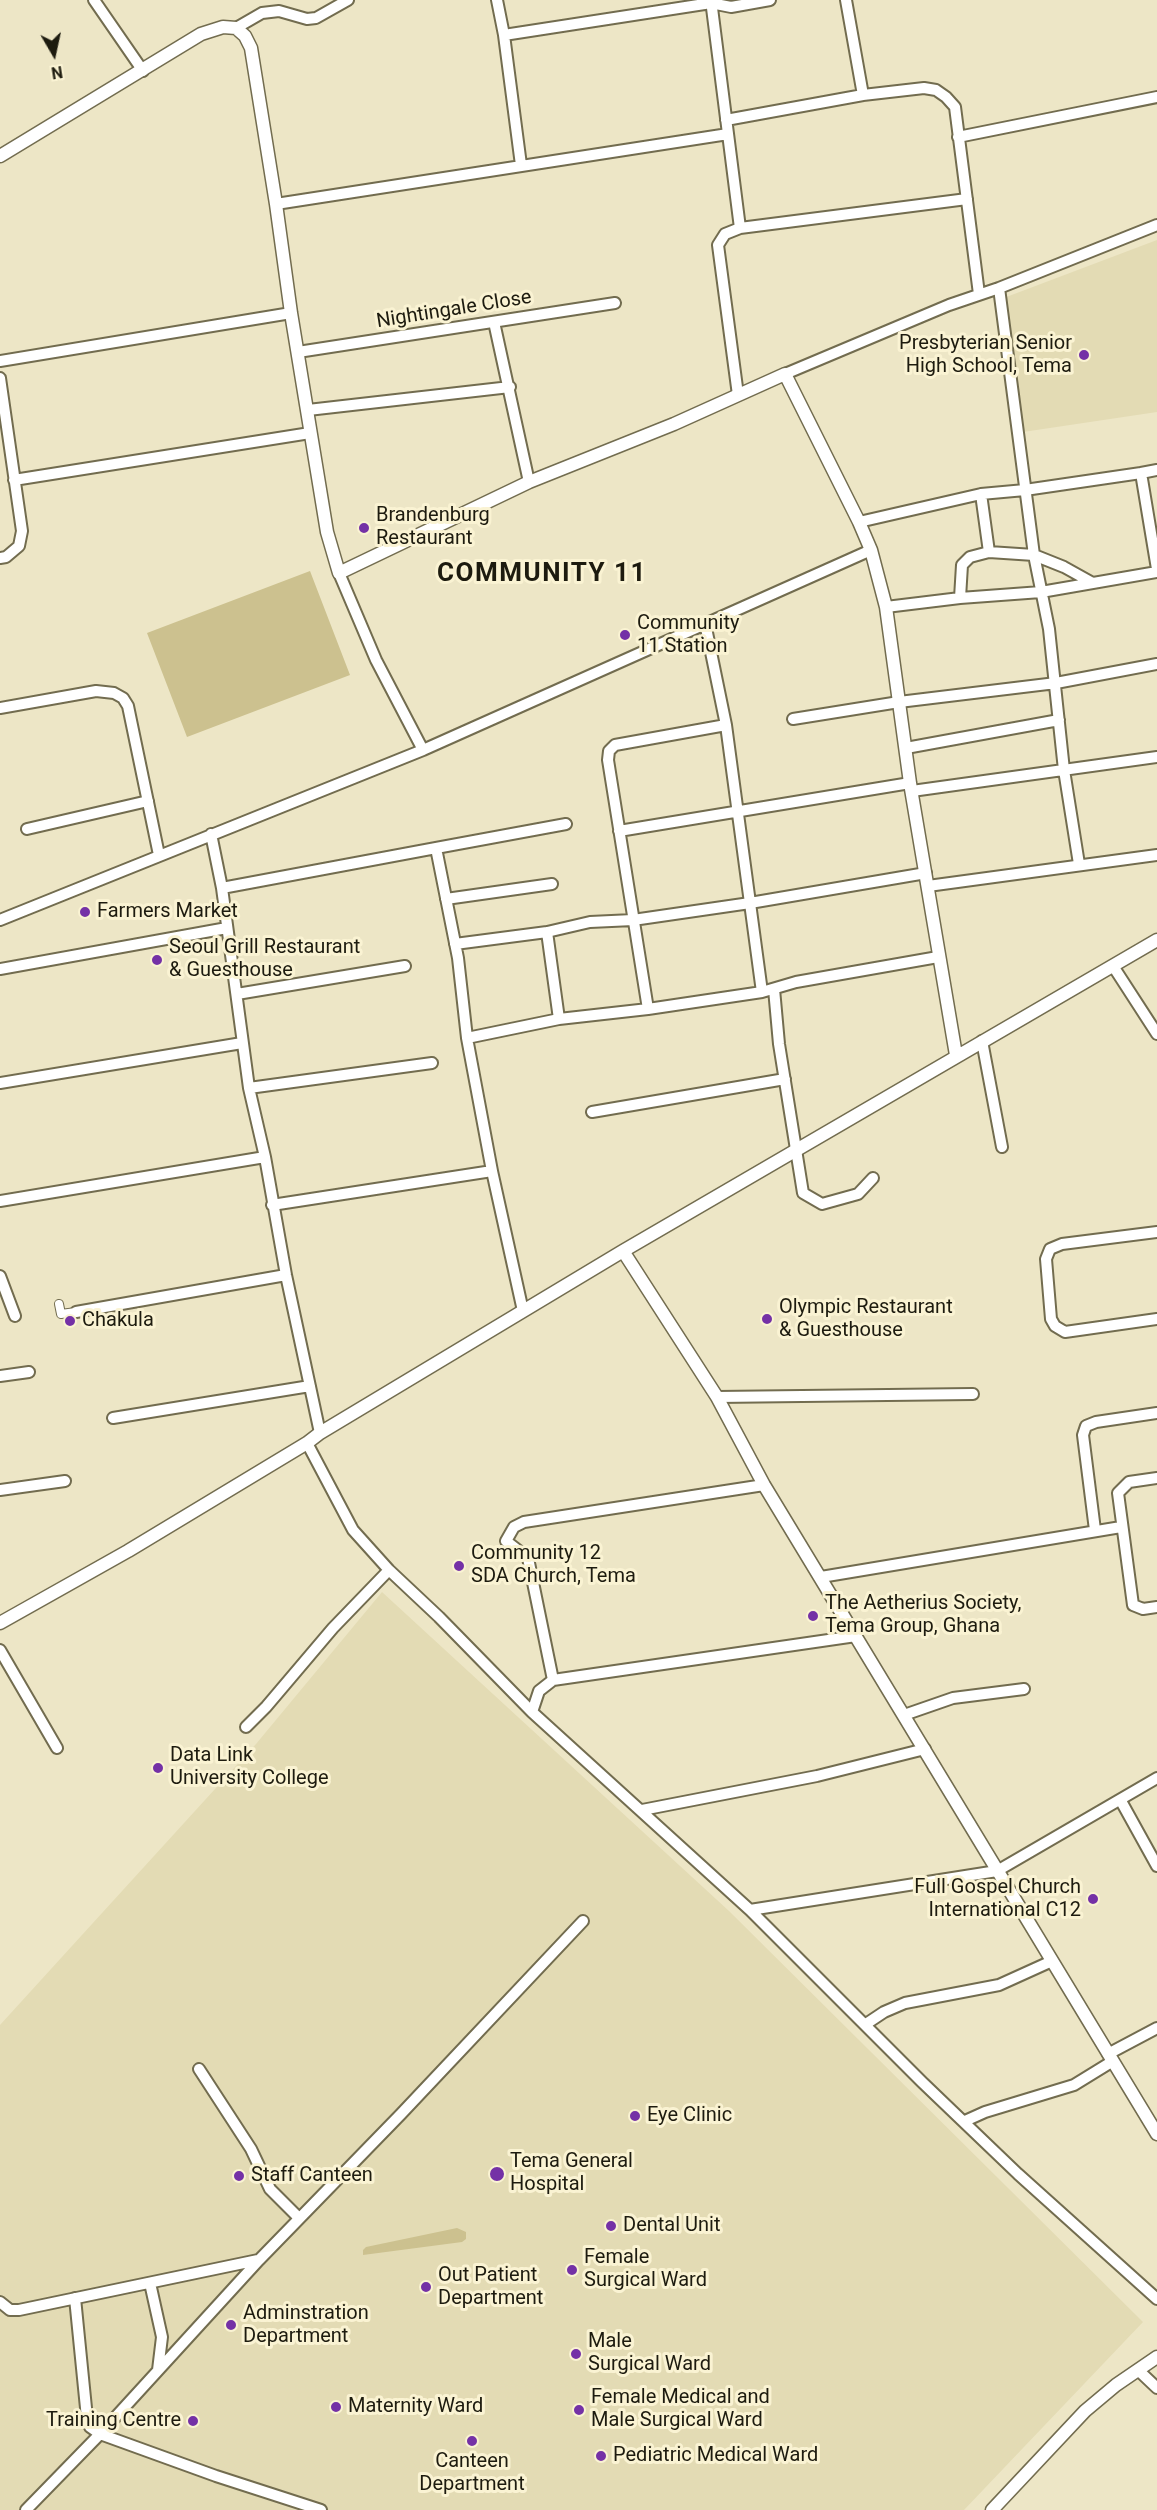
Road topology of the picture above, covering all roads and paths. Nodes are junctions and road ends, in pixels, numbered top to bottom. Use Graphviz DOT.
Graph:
graph roads {
  1 [pos="94,0"];
  2 [pos="348,0"];
  3 [pos="497,0"];
  4 [pos="770,0"];
  5 [pos="846,0"];
  6 [pos="711,2"];
  7 [pos="236,28"];
  8 [pos="504,35"];
  9 [pos="143,71"];
  10 [pos="863,95"];
  11 [pos="1157,97"];
  12 [pos="726,120"];
  13 [pos="728,134"];
  14 [pos="958,136"];
  15 [pos="0,156"];
  16 [pos="521,165"];
  17 [pos="967,199"];
  18 [pos="276,204"];
  19 [pos="1157,225"];
  20 [pos="740,228"];
  21 [pos="999,288"];
  22 [pos="979,294"];
  23 [pos="615,303"];
  24 [pos="291,313"];
  25 [pos="494,322"];
  26 [pos="298,352"];
  27 [pos="0,360"];
  28 [pos="785,374"];
  29 [pos="0,378"];
  30 [pos="510,387"];
  31 [pos="738,394"];
  32 [pos="308,410"];
  33 [pos="310,433"];
  34 [pos="4,439"];
  35 [pos="1157,470"];
  36 [pos="1141,473"];
  37 [pos="14,480"];
  38 [pos="529,482"];
  39 [pos="1025,490"];
  40 [pos="981,494"];
  41 [pos="859,522"];
  42 [pos="871,550"];
  43 [pos="989,552"];
  44 [pos="1034,555"];
  45 [pos="0,558"];
  46 [pos="1157,570"];
  47 [pos="339,573"];
  48 [pos="1091,582"];
  49 [pos="1041,592"];
  50 [pos="960,598"];
  51 [pos="886,607"];
  52 [pos="705,623"];
  53 [pos="1157,664"];
  54 [pos="1056,683"];
  55 [pos="899,702"];
  56 [pos="0,708"];
  57 [pos="793,718"];
  58 [pos="1059,720"];
  59 [pos="726,725"];
  60 [pos="906,748"];
  61 [pos="423,750"];
  62 [pos="1157,757"];
  63 [pos="1064,770"];
  64 [pos="911,787"];
  65 [pos="148,801"];
  66 [pos="737,813"];
  67 [pos="566,824"];
  68 [pos="27,829"];
  69 [pos="619,831"];
  70 [pos="212,834"];
  71 [pos="436,848"];
  72 [pos="159,855"];
  73 [pos="1157,855"];
  74 [pos="1079,864"];
  75 [pos="926,873"];
  76 [pos="552,884"];
  77 [pos="928,886"];
  78 [pos="222,888"];
  79 [pos="446,899"];
  80 [pos="750,903"];
  81 [pos="0,920"];
  82 [pos="633,920"];
  83 [pos="227,928"];
  84 [pos="547,932"];
  85 [pos="1157,940"];
  86 [pos="455,944"];
  87 [pos="938,957"];
  88 [pos="405,966"];
  89 [pos="1113,966"];
  90 [pos="0,969"];
  91 [pos="774,989"];
  92 [pos="762,992"];
  93 [pos="237,994"];
  94 [pos="648,1009"];
  95 [pos="560,1019"];
  96 [pos="1157,1034"];
  97 [pos="467,1038"];
  98 [pos="982,1041"];
  99 [pos="242,1043"];
  100 [pos="956,1055"];
  101 [pos="432,1063"];
  102 [pos="785,1079"];
  103 [pos="0,1083"];
  104 [pos="249,1088"];
  105 [pos="592,1112"];
  106 [pos="1002,1147"];
  107 [pos="797,1150"];
  108 [pos="265,1157"];
  109 [pos="492,1171"];
  110 [pos="873,1178"];
  111 [pos="0,1201"];
  112 [pos="272,1205"];
  113 [pos="1157,1232"];
  114 [pos="624,1251"];
  115 [pos="0,1275"];
  116 [pos="286,1275"];
  117 [pos="59,1304"];
  118 [pos="523,1311"];
  119 [pos="76,1312"];
  120 [pos="15,1316"];
  121 [pos="1157,1319"];
  122 [pos="29,1372"];
  123 [pos="0,1376"];
  124 [pos="310,1386"];
  125 [pos="973,1394"];
  126 [pos="717,1397"];
  127 [pos="1157,1413"];
  128 [pos="113,1418"];
  129 [pos="320,1432"];
  130 [pos="307,1443"];
  131 [pos="1157,1478"];
  132 [pos="65,1481"];
  133 [pos="764,1485"];
  134 [pos="0,1490"];
  135 [pos="1121,1527"];
  136 [pos="1095,1530"];
  137 [pos="389,1570"];
  138 [pos="821,1577"];
  139 [pos="1157,1607"];
  140 [pos="0,1623"];
  141 [pos="856,1636"];
  142 [pos="0,1650"];
  143 [pos="553,1680"];
  144 [pos="1024,1689"];
  145 [pos="532,1712"];
  146 [pos="904,1714"];
  147 [pos="246,1727"];
  148 [pos="57,1748"];
  149 [pos="925,1749"];
  150 [pos="1157,1778"];
  151 [pos="1121,1801"];
  152 [pos="642,1810"];
  153 [pos="1157,1866"];
  154 [pos="997,1871"];
  155 [pos="750,1910"];
  156 [pos="583,1921"];
  157 [pos="1052,1961"];
  158 [pos="866,2024"];
  159 [pos="1157,2028"];
  160 [pos="1111,2057"];
  161 [pos="199,2070"];
  162 [pos="965,2121"];
  163 [pos="1157,2134"];
  164 [pos="299,2218"];
  165 [pos="259,2260"];
  166 [pos="150,2283"];
  167 [pos="75,2298"];
  168 [pos="1157,2299"];
  169 [pos="0,2302"];
  170 [pos="1157,2357"];
  171 [pos="158,2370"];
  172 [pos="1138,2370"];
  173 [pos="1157,2388"];
  174 [pos="100,2434"];
  175 [pos="26,2510"];
  176 [pos="321,2510"];
  177 [pos="992,2510"];
  1 -- 9 [label="street"];
  2 -- 7 [label="street"];
  3 -- 8 [label="street"];
  4 -- 6 [label="street"];
  5 -- 10 [label="street"];
  6 -- 8 [label="street"];
  6 -- 12 [label="street"];
  7 -- 9 [label="street"];
  7 -- 18 [label="street"];
  8 -- 16 [label="street"];
  9 -- 15 [label="street"];
  10 -- 12 [label="street"];
  10 -- 14 [label="street"];
  11 -- 14 [label="street"];
  12 -- 13 [label="street"];
  13 -- 16 [label="street"];
  13 -- 20 [label="street"];
  14 -- 17 [label="street"];
  16 -- 18 [label="street"];
  17 -- 20 [label="street"];
  17 -- 22 [label="street"];
  18 -- 24 [label="street"];
  19 -- 21 [label="street"];
  20 -- 31 [label="street"];
  21 -- 22 [label="street"];
  21 -- 39 [label="street"];
  22 -- 28 [label="street"];
  23 -- 25 [label="street, Nightingale Close"];
  24 -- 26 [label="street"];
  24 -- 27 [label="street"];
  25 -- 26 [label="street, Nightingale Close"];
  25 -- 30 [label="street"];
  26 -- 32 [label="street"];
  28 -- 31 [label="street"];
  28 -- 41 [label="street"];
  29 -- 34 [label="street"];
  30 -- 32 [label="street"];
  30 -- 38 [label="street"];
  31 -- 38 [label="street"];
  32 -- 33 [label="street"];
  33 -- 37 [label="street"];
  33 -- 47 [label="street"];
  34 -- 37 [label="street"];
  35 -- 36 [label="street"];
  36 -- 39 [label="street"];
  36 -- 46 [label="street"];
  37 -- 45 [label="street"];
  38 -- 47 [label="street"];
  39 -- 40 [label="street"];
  39 -- 44 [label="street"];
  40 -- 41 [label="street"];
  40 -- 43 [label="street"];
  41 -- 42 [label="street"];
  42 -- 51 [label="street"];
  42 -- 52 [label="street"];
  43 -- 44 [label="street"];
  43 -- 50 [label="street"];
  44 -- 48 [label="street"];
  44 -- 49 [label="street"];
  46 -- 48 [label="street"];
  47 -- 61 [label="street"];
  48 -- 49 [label="street"];
  49 -- 50 [label="street"];
  49 -- 54 [label="street"];
  50 -- 51 [label="street"];
  51 -- 55 [label="street"];
  52 -- 59 [label="street"];
  52 -- 61 [label="street"];
  53 -- 54 [label="street"];
  54 -- 55 [label="street"];
  54 -- 58 [label="street"];
  55 -- 57 [label="street"];
  55 -- 60 [label="street"];
  56 -- 65 [label="street"];
  58 -- 60 [label="street"];
  58 -- 63 [label="street"];
  59 -- 66 [label="street"];
  59 -- 69 [label="street"];
  60 -- 64 [label="street"];
  61 -- 70 [label="street"];
  62 -- 63 [label="street"];
  63 -- 64 [label="street"];
  63 -- 74 [label="street"];
  64 -- 66 [label="street"];
  64 -- 75 [label="street"];
  65 -- 68 [label="street"];
  65 -- 72 [label="street"];
  66 -- 69 [label="street"];
  66 -- 80 [label="street"];
  67 -- 71 [label="street"];
  69 -- 82 [label="street"];
  70 -- 72 [label="street"];
  70 -- 78 [label="street"];
  71 -- 78 [label="street"];
  71 -- 79 [label="street"];
  72 -- 81 [label="street"];
  73 -- 74 [label="street"];
  74 -- 77 [label="street"];
  75 -- 77 [label="street"];
  75 -- 80 [label="street"];
  76 -- 79 [label="street"];
  77 -- 87 [label="street"];
  78 -- 83 [label="street"];
  79 -- 86 [label="street"];
  80 -- 82 [label="street"];
  80 -- 92 [label="street"];
  82 -- 84 [label="street"];
  82 -- 94 [label="street"];
  83 -- 90 [label="street"];
  83 -- 93 [label="street"];
  84 -- 86 [label="street"];
  84 -- 95 [label="street"];
  85 -- 89 [label="street"];
  86 -- 97 [label="street"];
  87 -- 91 [label="street"];
  87 -- 100 [label="street"];
  88 -- 93 [label="street"];
  89 -- 96 [label="street"];
  89 -- 98 [label="street"];
  91 -- 92 [label="street"];
  91 -- 102 [label="street"];
  92 -- 94 [label="street"];
  93 -- 99 [label="street"];
  94 -- 95 [label="street"];
  95 -- 97 [label="street"];
  97 -- 109 [label="street"];
  98 -- 100 [label="street"];
  98 -- 106 [label="street"];
  99 -- 103 [label="street"];
  99 -- 104 [label="street"];
  100 -- 107 [label="street"];
  101 -- 104 [label="street"];
  102 -- 105 [label="street"];
  102 -- 107 [label="street"];
  104 -- 108 [label="street"];
  107 -- 110 [label="street"];
  107 -- 114 [label="street"];
  108 -- 111 [label="street"];
  108 -- 112 [label="street"];
  109 -- 112 [label="street"];
  109 -- 118 [label="street"];
  112 -- 116 [label="street"];
  113 -- 121 [label="street"];
  114 -- 118 [label="street"];
  114 -- 126 [label="street"];
  115 -- 120 [label="street"];
  116 -- 119 [label="street"];
  116 -- 124 [label="street"];
  117 -- 119 [label="street"];
  118 -- 129 [label="street"];
  122 -- 123 [label="street"];
  124 -- 128 [label="street"];
  124 -- 129 [label="street"];
  125 -- 126 [label="street"];
  126 -- 133 [label="street"];
  127 -- 136 [label="street"];
  129 -- 130 [label="street"];
  130 -- 137 [label="street"];
  130 -- 140 [label="street"];
  131 -- 135 [label="street"];
  132 -- 134 [label="street"];
  133 -- 138 [label="street"];
  133 -- 143 [label="street"];
  135 -- 136 [label="street"];
  135 -- 139 [label="street"];
  136 -- 138 [label="street"];
  137 -- 145 [label="street"];
  137 -- 147 [label="street"];
  138 -- 141 [label="street"];
  141 -- 143 [label="street"];
  141 -- 146 [label="street"];
  142 -- 148 [label="street"];
  143 -- 145 [label="street"];
  144 -- 146 [label="street"];
  145 -- 152 [label="street"];
  146 -- 149 [label="street"];
  149 -- 152 [label="street"];
  149 -- 154 [label="street"];
  150 -- 151 [label="street"];
  151 -- 153 [label="street"];
  151 -- 154 [label="street"];
  152 -- 155 [label="street"];
  154 -- 155 [label="street"];
  154 -- 157 [label="street"];
  155 -- 158 [label="street"];
  156 -- 164 [label="street"];
  157 -- 158 [label="street"];
  157 -- 160 [label="street"];
  158 -- 162 [label="street"];
  159 -- 160 [label="street"];
  160 -- 162 [label="street"];
  160 -- 163 [label="street"];
  161 -- 164 [label="street"];
  162 -- 168 [label="street"];
  164 -- 165 [label="street"];
  165 -- 166 [label="street"];
  165 -- 171 [label="street"];
  166 -- 167 [label="street"];
  166 -- 171 [label="street"];
  167 -- 169 [label="street"];
  167 -- 174 [label="street"];
  170 -- 172 [label="street"];
  171 -- 174 [label="street"];
  172 -- 173 [label="street"];
  172 -- 177 [label="street"];
  174 -- 175 [label="street"];
  174 -- 176 [label="street"];
}
